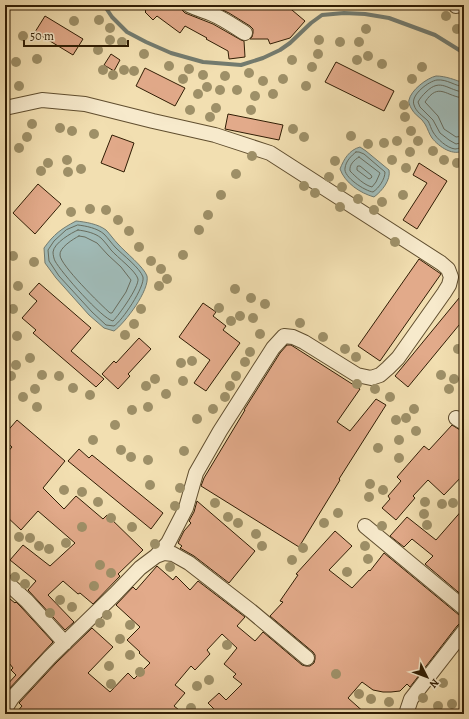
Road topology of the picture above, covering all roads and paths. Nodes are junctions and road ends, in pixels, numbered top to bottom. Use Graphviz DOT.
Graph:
graph roads {
  1 [pos="189,5"];
  2 [pos="245,33"];
  3 [pos="5,108"];
  4 [pos="365,526"];
  5 [pos="156,556"];
  6 [pos="5,581"];
  7 [pos="464,608"];
  8 [pos="464,631"];
  9 [pos="65,643"];
  10 [pos="307,658"];
  11 [pos="5,710"];
  12 [pos="406,714"];
  1 -- 2 [label="street"];
  3 -- 5 [label="street"];
  4 -- 7 [label="street"];
  5 -- 9 [label="street"];
  5 -- 10 [label="street"];
  6 -- 9 [label="street"];
  8 -- 12 [label="street"];
  9 -- 11 [label="street"];
}
